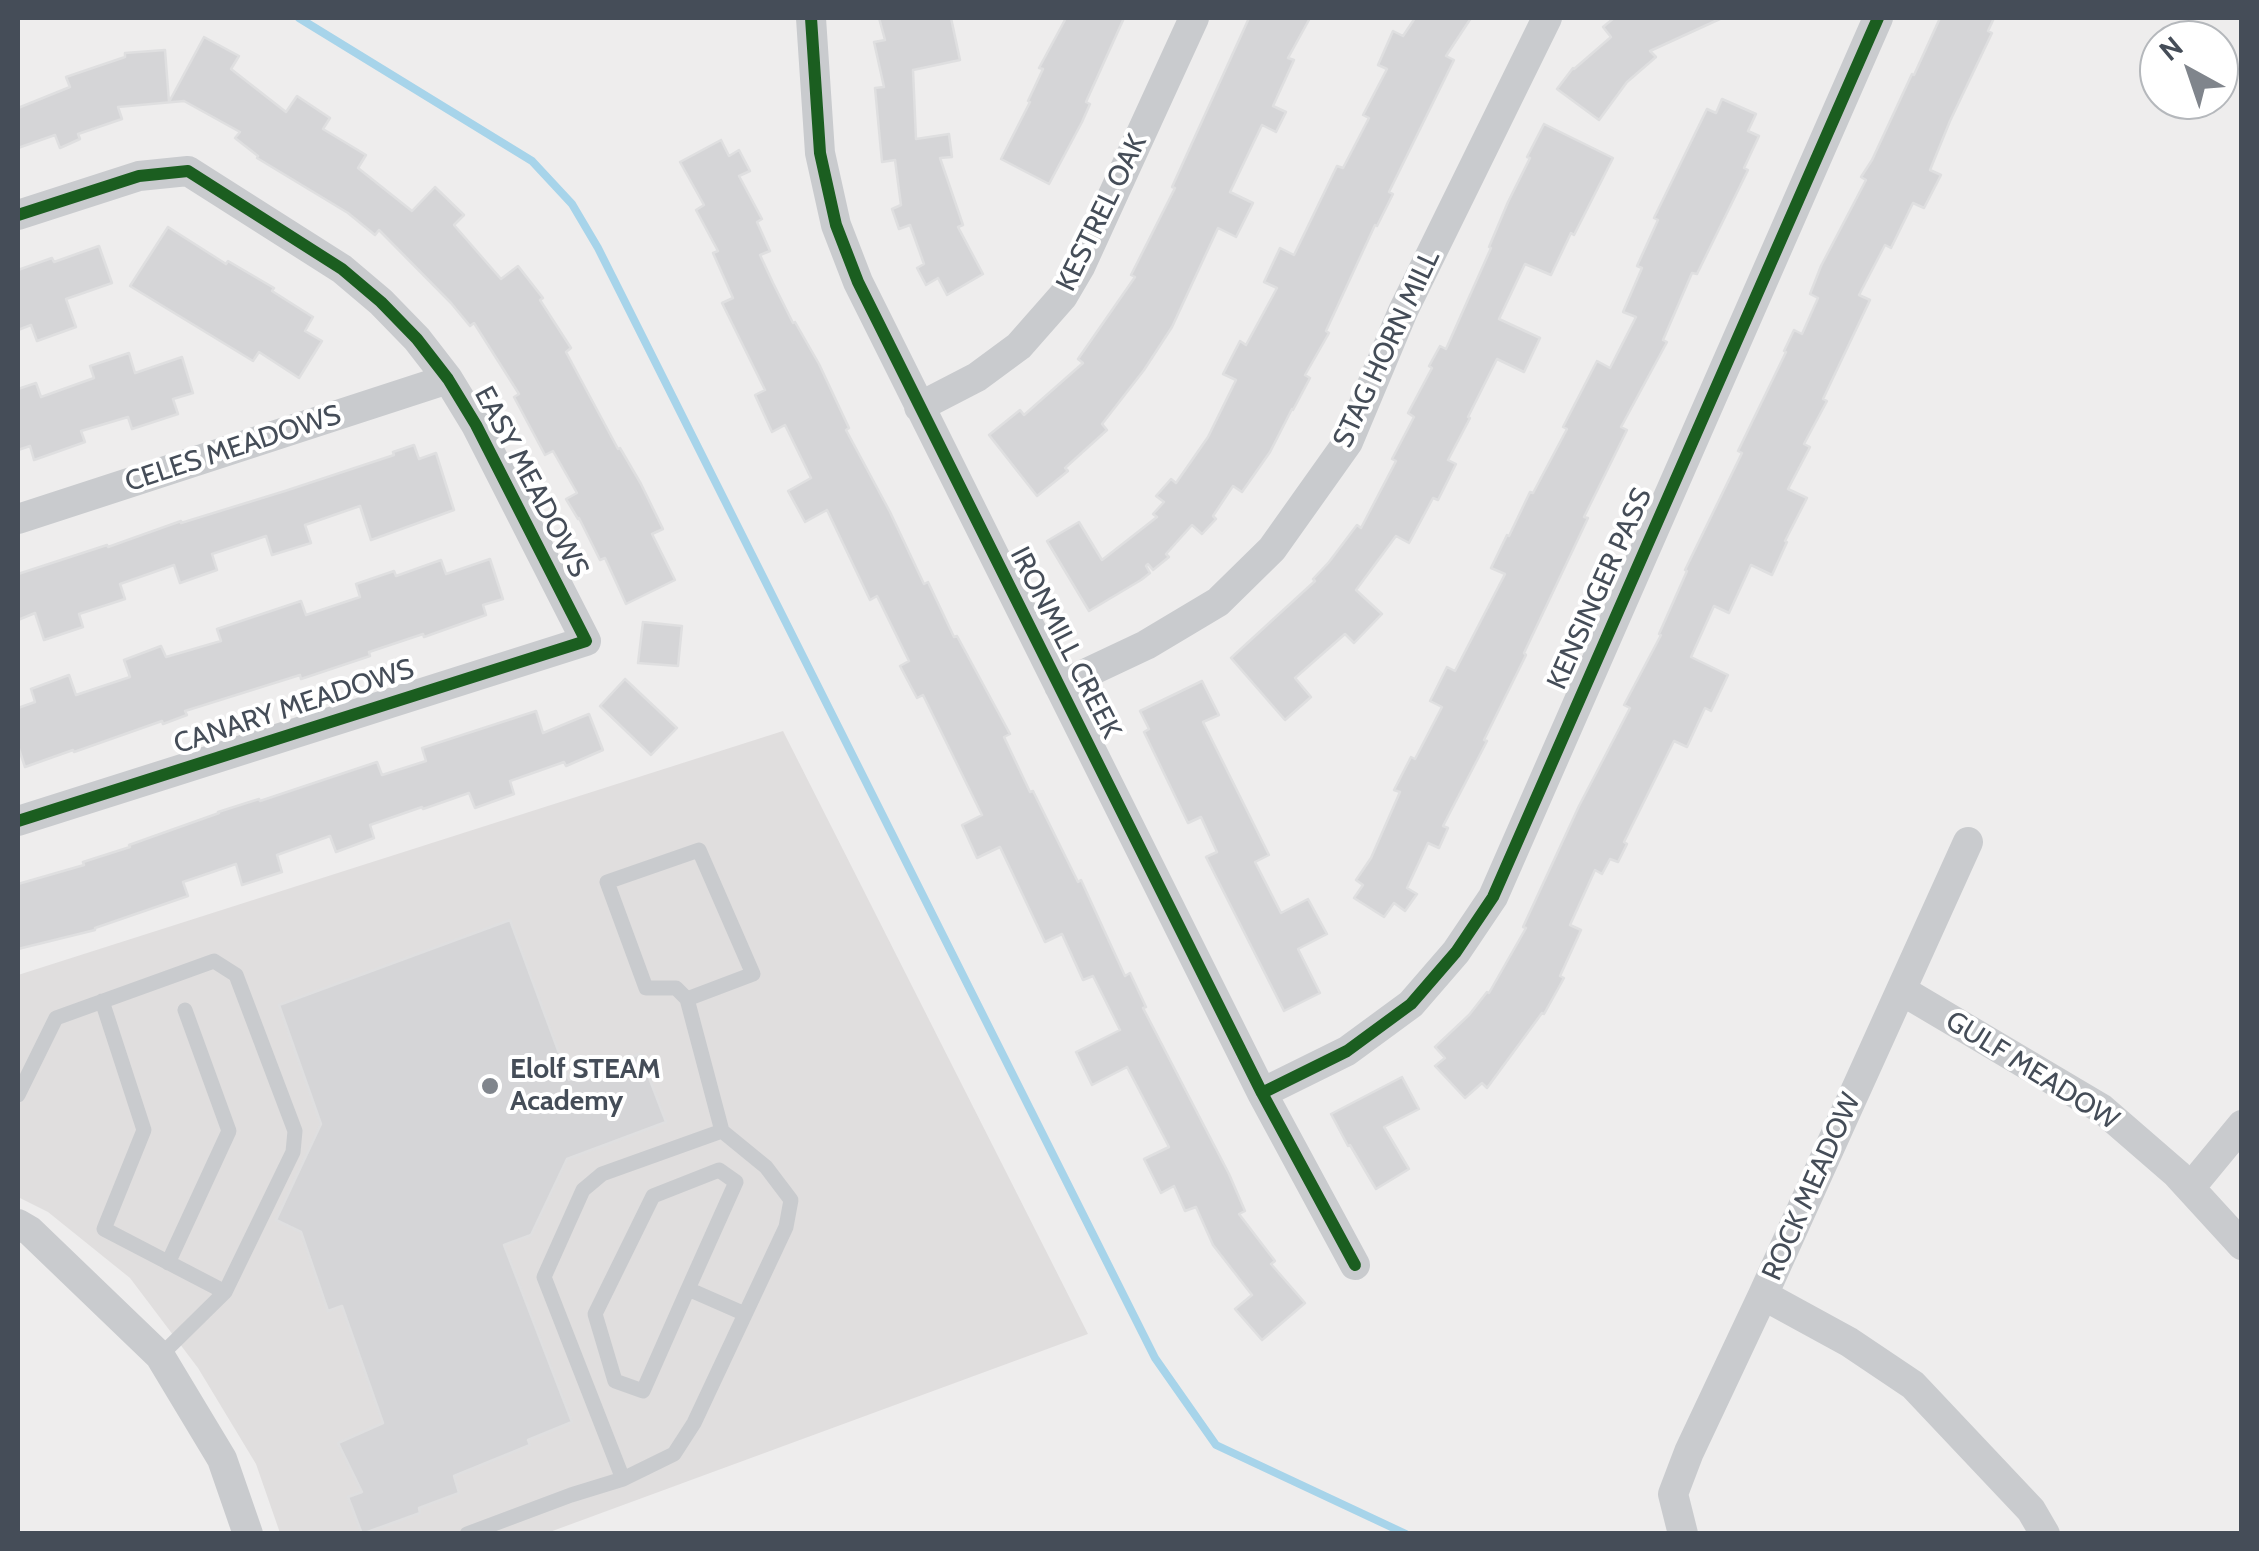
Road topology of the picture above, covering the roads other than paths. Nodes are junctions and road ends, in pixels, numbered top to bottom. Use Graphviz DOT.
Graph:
graph roads {
  1 [pos="811,18"];
  2 [pos="1194,18"];
  3 [pos="1547,18"];
  4 [pos="1878,18"];
  5 [pos="18,215"];
  6 [pos="448,379"];
  7 [pos="919,407"];
  8 [pos="18,520"];
  9 [pos="586,641"];
  10 [pos="1059,686"];
  11 [pos="18,821"];
  12 [pos="1968,842"];
  13 [pos="1901,990"];
  14 [pos="687,999"];
  15 [pos="102,1001"];
  16 [pos="185,1010"];
  17 [pos="1262,1093"];
  18 [pos="18,1095"];
  19 [pos="2242,1125"];
  20 [pos="722,1131"];
  21 [pos="2190,1188"];
  22 [pos="18,1224"];
  23 [pos="2242,1245"];
  24 [pos="168,1263"];
  25 [pos="1356,1265"];
  26 [pos="688,1289"];
  27 [pos="225,1292"];
  28 [pos="1763,1295"];
  29 [pos="745,1314"];
  30 [pos="160,1356"];
  31 [pos="623,1479"];
  32 [pos="248,1534"];
  33 [pos="467,1534"];
  34 [pos="1683,1534"];
  35 [pos="2045,1534"];
  1 -- 7 [label="street, IRONMILL CREEK"];
  2 -- 7 [label="street, KESTREL OAK"];
  3 -- 10 [label="street, STAG HORN MILL"];
  4 -- 17 [label="street, KENSINGER PASS"];
  5 -- 6 [label="street, EASY MEADOWS"];
  6 -- 8 [label="street, CELES MEADOWS"];
  6 -- 9 [label="street, EASY MEADOWS"];
  7 -- 10 [label="street, IRONMILL CREEK"];
  9 -- 11 [label="street, CANARY MEADOWS"];
  10 -- 17 [label="street, IRONMILL CREEK"];
  12 -- 13 [label="street, ROCK MEADOW"];
  13 -- 21 [label="street, GULF MEADOW"];
  13 -- 28 [label="street, ROCK MEADOW"];
  14 -- 14 [label="lane"];
  14 -- 20 [label="lane"];
  15 -- 18 [label="lane"];
  15 -- 24 [label="lane"];
  15 -- 27 [label="lane"];
  16 -- 24 [label="lane"];
  17 -- 25 [label="street, IRONMILL CREEK"];
  19 -- 21 [label="street"];
  20 -- 29 [label="lane"];
  20 -- 31 [label="lane"];
  21 -- 23 [label="street, GULF MEADOW"];
  22 -- 30 [label="street"];
  24 -- 27 [label="lane"];
  26 -- 26 [label="lane"];
  26 -- 29 [label="lane"];
  27 -- 30 [label="lane"];
  28 -- 34 [label="street, ROCK MEADOW"];
  28 -- 35 [label="street"];
  29 -- 31 [label="lane"];
  30 -- 32 [label="street"];
  31 -- 33 [label="lane"];
}
